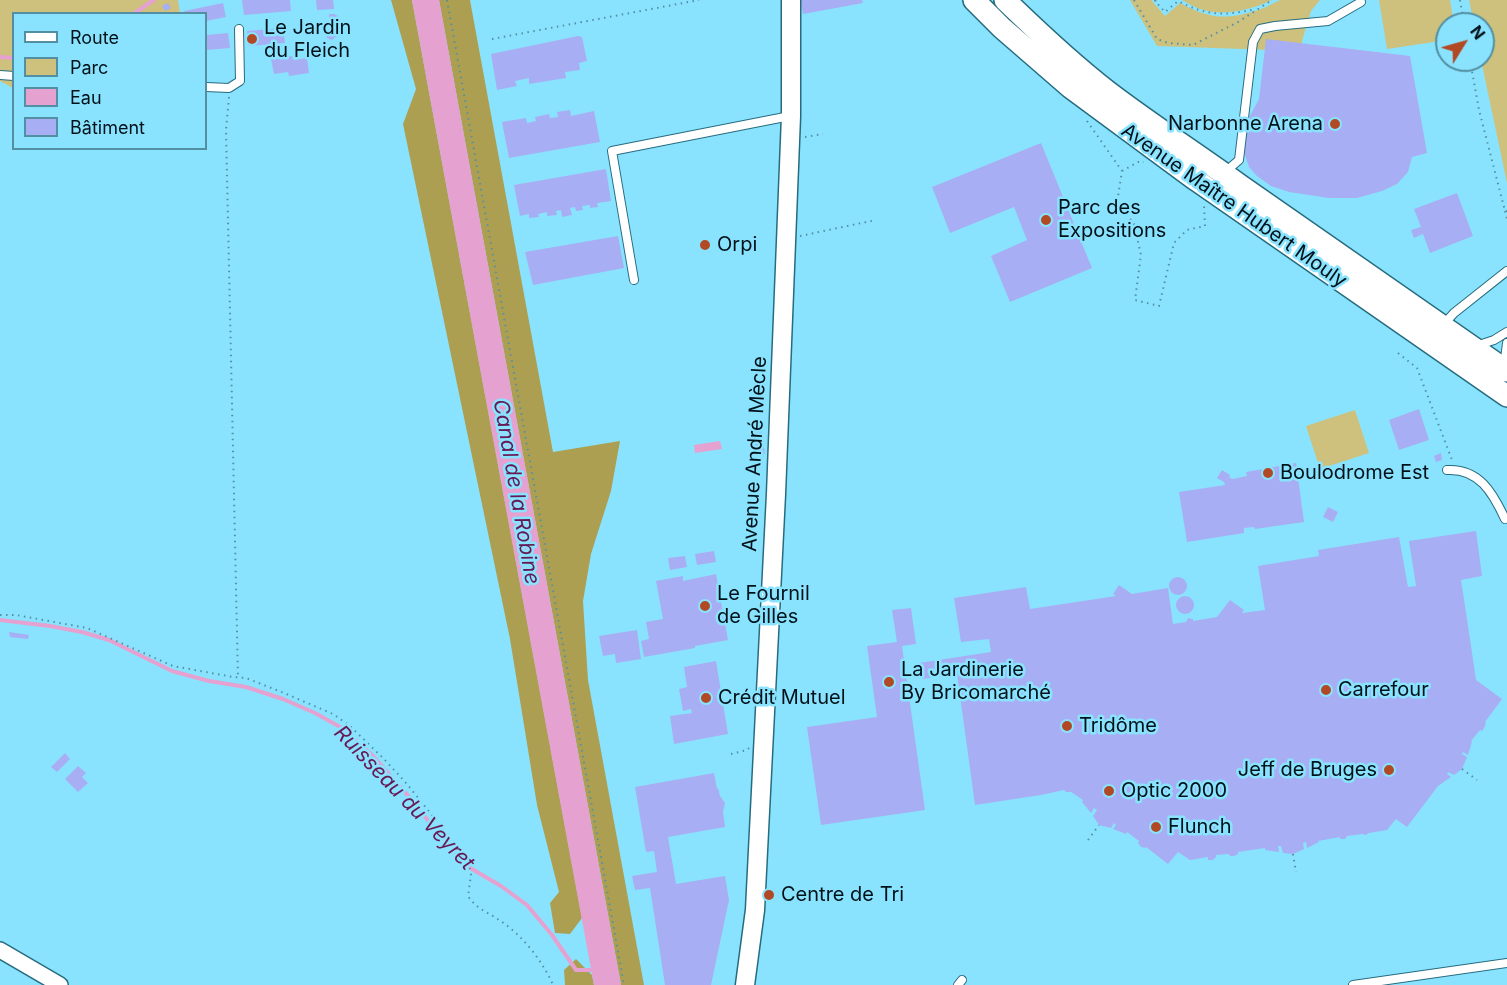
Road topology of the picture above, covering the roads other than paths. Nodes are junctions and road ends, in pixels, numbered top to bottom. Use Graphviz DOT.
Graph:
graph roads {
  1 [pos="791,0"];
  2 [pos="974,0"];
  3 [pos="1005,0"];
  4 [pos="1360,2"];
  5 [pos="239,29"];
  6 [pos="207,87"];
  7 [pos="791,116"];
  8 [pos="1237,174"];
  9 [pos="1507,271"];
  10 [pos="634,280"];
  11 [pos="1442,326"];
  12 [pos="1507,332"];
  13 [pos="1507,343"];
  14 [pos="1473,346"];
  15 [pos="1506,370"];
  16 [pos="1507,396"];
  17 [pos="1447,470"];
  18 [pos="1505,519"];
  19 [pos="755,910"];
  20 [pos="0,950"];
  21 [pos="1507,963"];
  22 [pos="60,985"];
  23 [pos="746,985"];
  24 [pos="759,985"];
  25 [pos="1353,985"];
  1 -- 7 [label="street, Avenue André Mècle"];
  2 -- 16 [label="main road, Avenue Maître Hubert Mouly"];
  3 -- 8 [label="main road, Avenue Maître Hubert Mouly"];
  4 -- 8 [label="lane"];
  5 -- 6 [label="lane"];
  7 -- 10 [label="lane"];
  7 -- 19 [label="street, Avenue André Mècle"];
  8 -- 11 [label="main road, Avenue Maître Hubert Mouly"];
  9 -- 11 [label="lane"];
  11 -- 14 [label="main road, Avenue Maître Hubert Mouly"];
  12 -- 14 [label="lane"];
  13 -- 15 [label="lane"];
  14 -- 15 [label="main road, Avenue Maître Hubert Mouly"];
  17 -- 18 [label="lane"];
  19 -- 23 [label="street, Avenue André Mècle"];
  19 -- 24 [label="street, Avenue André Mècle"];
  20 -- 22 [label="street"];
  21 -- 25 [label="lane"];
}
